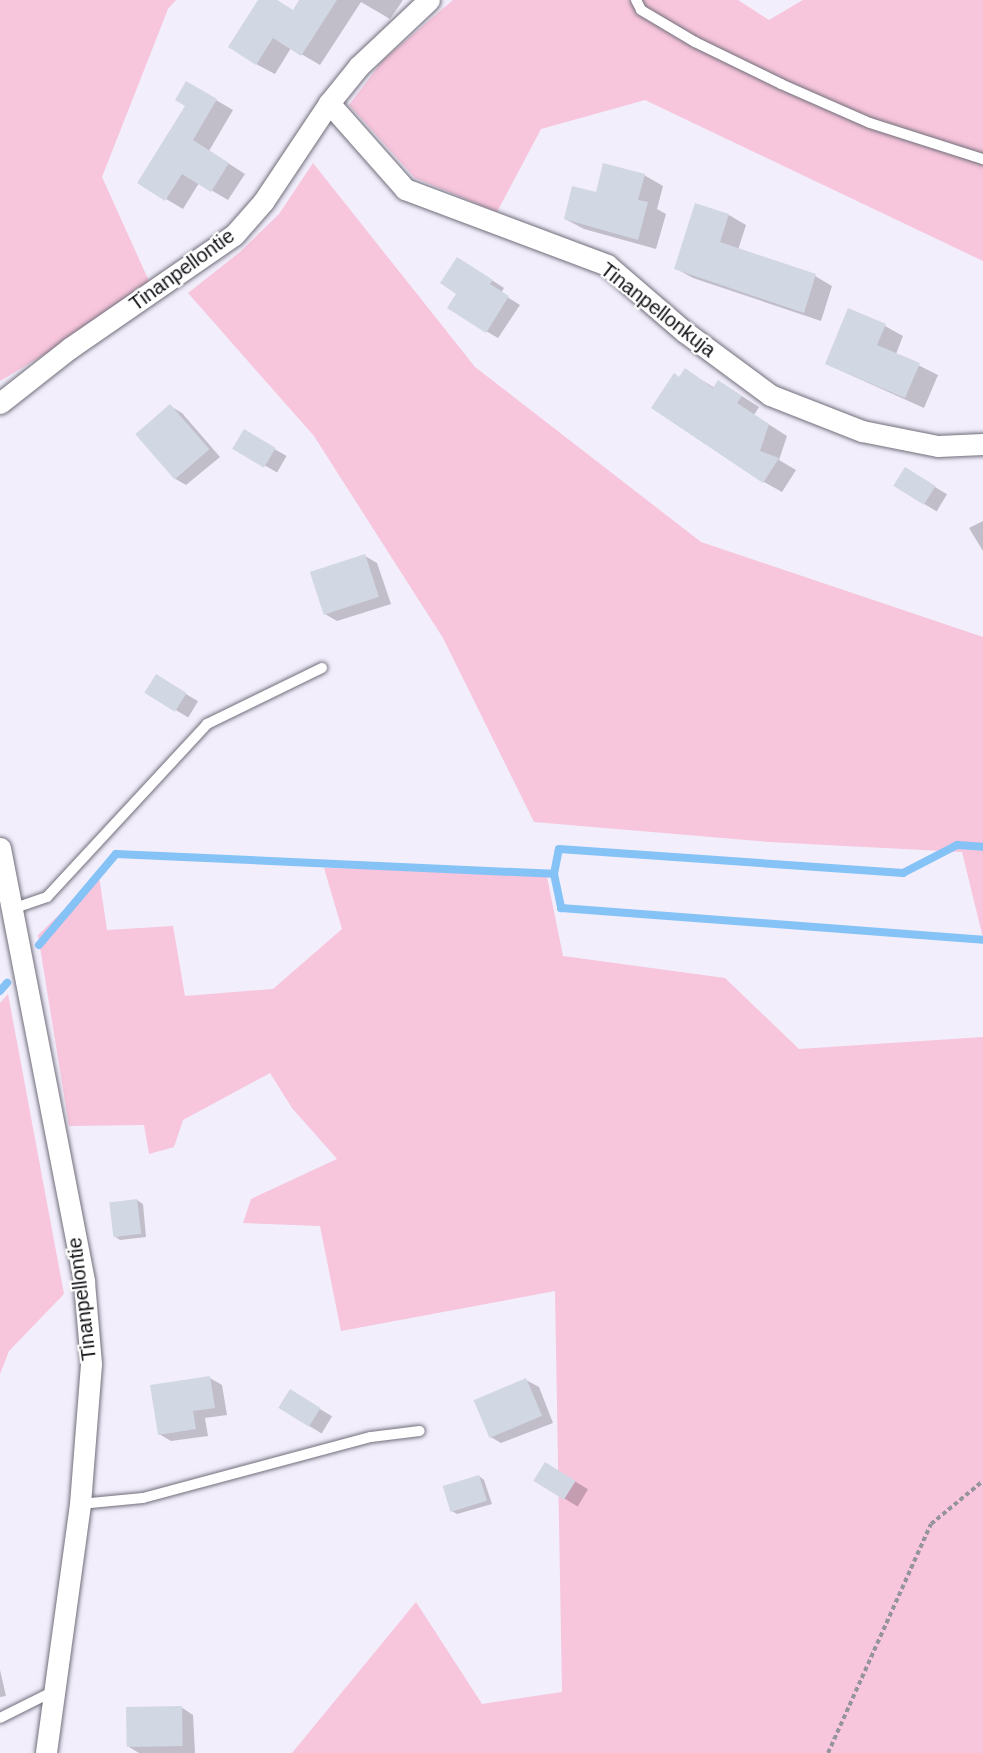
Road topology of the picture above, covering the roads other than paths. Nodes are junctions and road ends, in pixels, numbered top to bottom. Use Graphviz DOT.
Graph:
graph roads {
  1 [pos="429,0"];
  2 [pos="636,0"];
  3 [pos="329,103"];
  4 [pos="983,159"];
  5 [pos="0,403"];
  6 [pos="983,444"];
  7 [pos="322,668"];
  8 [pos="0,848"];
  9 [pos="12,909"];
  10 [pos="420,1431"];
  11 [pos="80,1504"];
  12 [pos="57,1690"];
  13 [pos="0,1718"];
  14 [pos="46,1753"];
  1 -- 3 [label="street, Tinanpellontie"];
  2 -- 4 [label="lane"];
  3 -- 5 [label="street, Tinanpellontie"];
  3 -- 6 [label="street, Tinanpellonkuja"];
  7 -- 9 [label="lane"];
  8 -- 9 [label="street, Tinanpellontie"];
  9 -- 11 [label="street, Tinanpellontie"];
  10 -- 11 [label="lane"];
  11 -- 12 [label="street, Tinanpellontie"];
  12 -- 13 [label="lane"];
  12 -- 14 [label="street, Tinanpellontie"];
}
